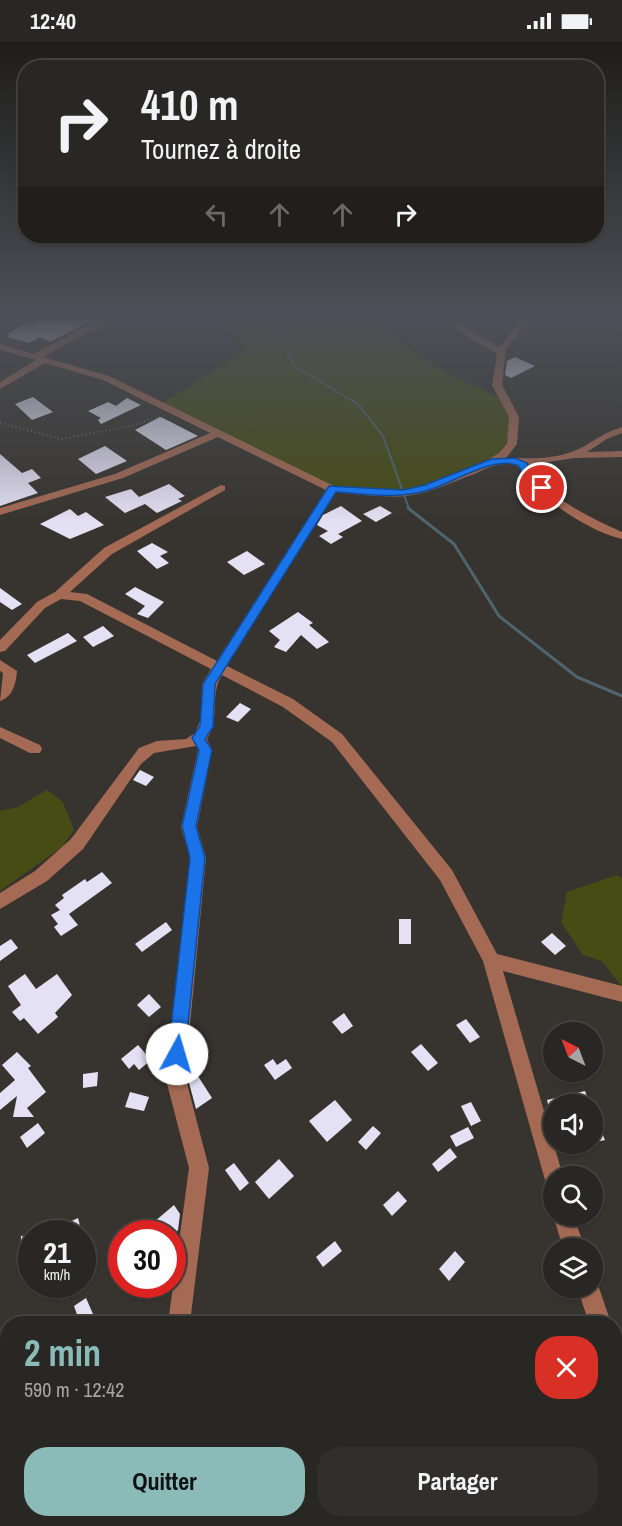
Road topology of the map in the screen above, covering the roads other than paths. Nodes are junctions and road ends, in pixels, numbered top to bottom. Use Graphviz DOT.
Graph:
graph roads {
  1 [pos="123,386"];
  2 [pos="498,386"];
  3 [pos="622,430"];
  4 [pos="219,434"];
  5 [pos="622,454"];
  6 [pos="574,455"];
  7 [pos="494,461"];
  8 [pos="520,463"];
  9 [pos="221,488"];
  10 [pos="333,489"];
  11 [pos="0,512"];
  12 [pos="622,536"];
  13 [pos="59,595"];
  14 [pos="0,648"];
  15 [pos="0,665"];
  16 [pos="219,666"];
  17 [pos="0,696"];
  18 [pos="0,732"];
  19 [pos="199,738"];
  20 [pos="35,749"];
  21 [pos="0,902"];
  22 [pos="491,960"];
  23 [pos="622,994"];
  24 [pos="550,1166"];
  25 [pos="592,1298"];
  26 [pos="180,1316"];
  27 [pos="598,1316"];
  1 -- 4 [label="street"];
  2 -- 7 [label="street"];
  3 -- 6 [label="street"];
  4 -- 10 [label="street"];
  4 -- 11 [label="street"];
  5 -- 6 [label="street"];
  6 -- 8 [label="street"];
  7 -- 8 [label="street"];
  7 -- 10 [label="street"];
  8 -- 12 [label="street"];
  9 -- 13 [label="street"];
  10 -- 16 [label="street"];
  13 -- 14 [label="street"];
  13 -- 16 [label="street"];
  15 -- 17 [label="street"];
  16 -- 19 [label="street"];
  16 -- 22 [label="street"];
  18 -- 20 [label="street"];
  19 -- 21 [label="street"];
  19 -- 26 [label="street"];
  22 -- 23 [label="street"];
  22 -- 24 [label="street"];
  25 -- 27 [label="street"];
}
